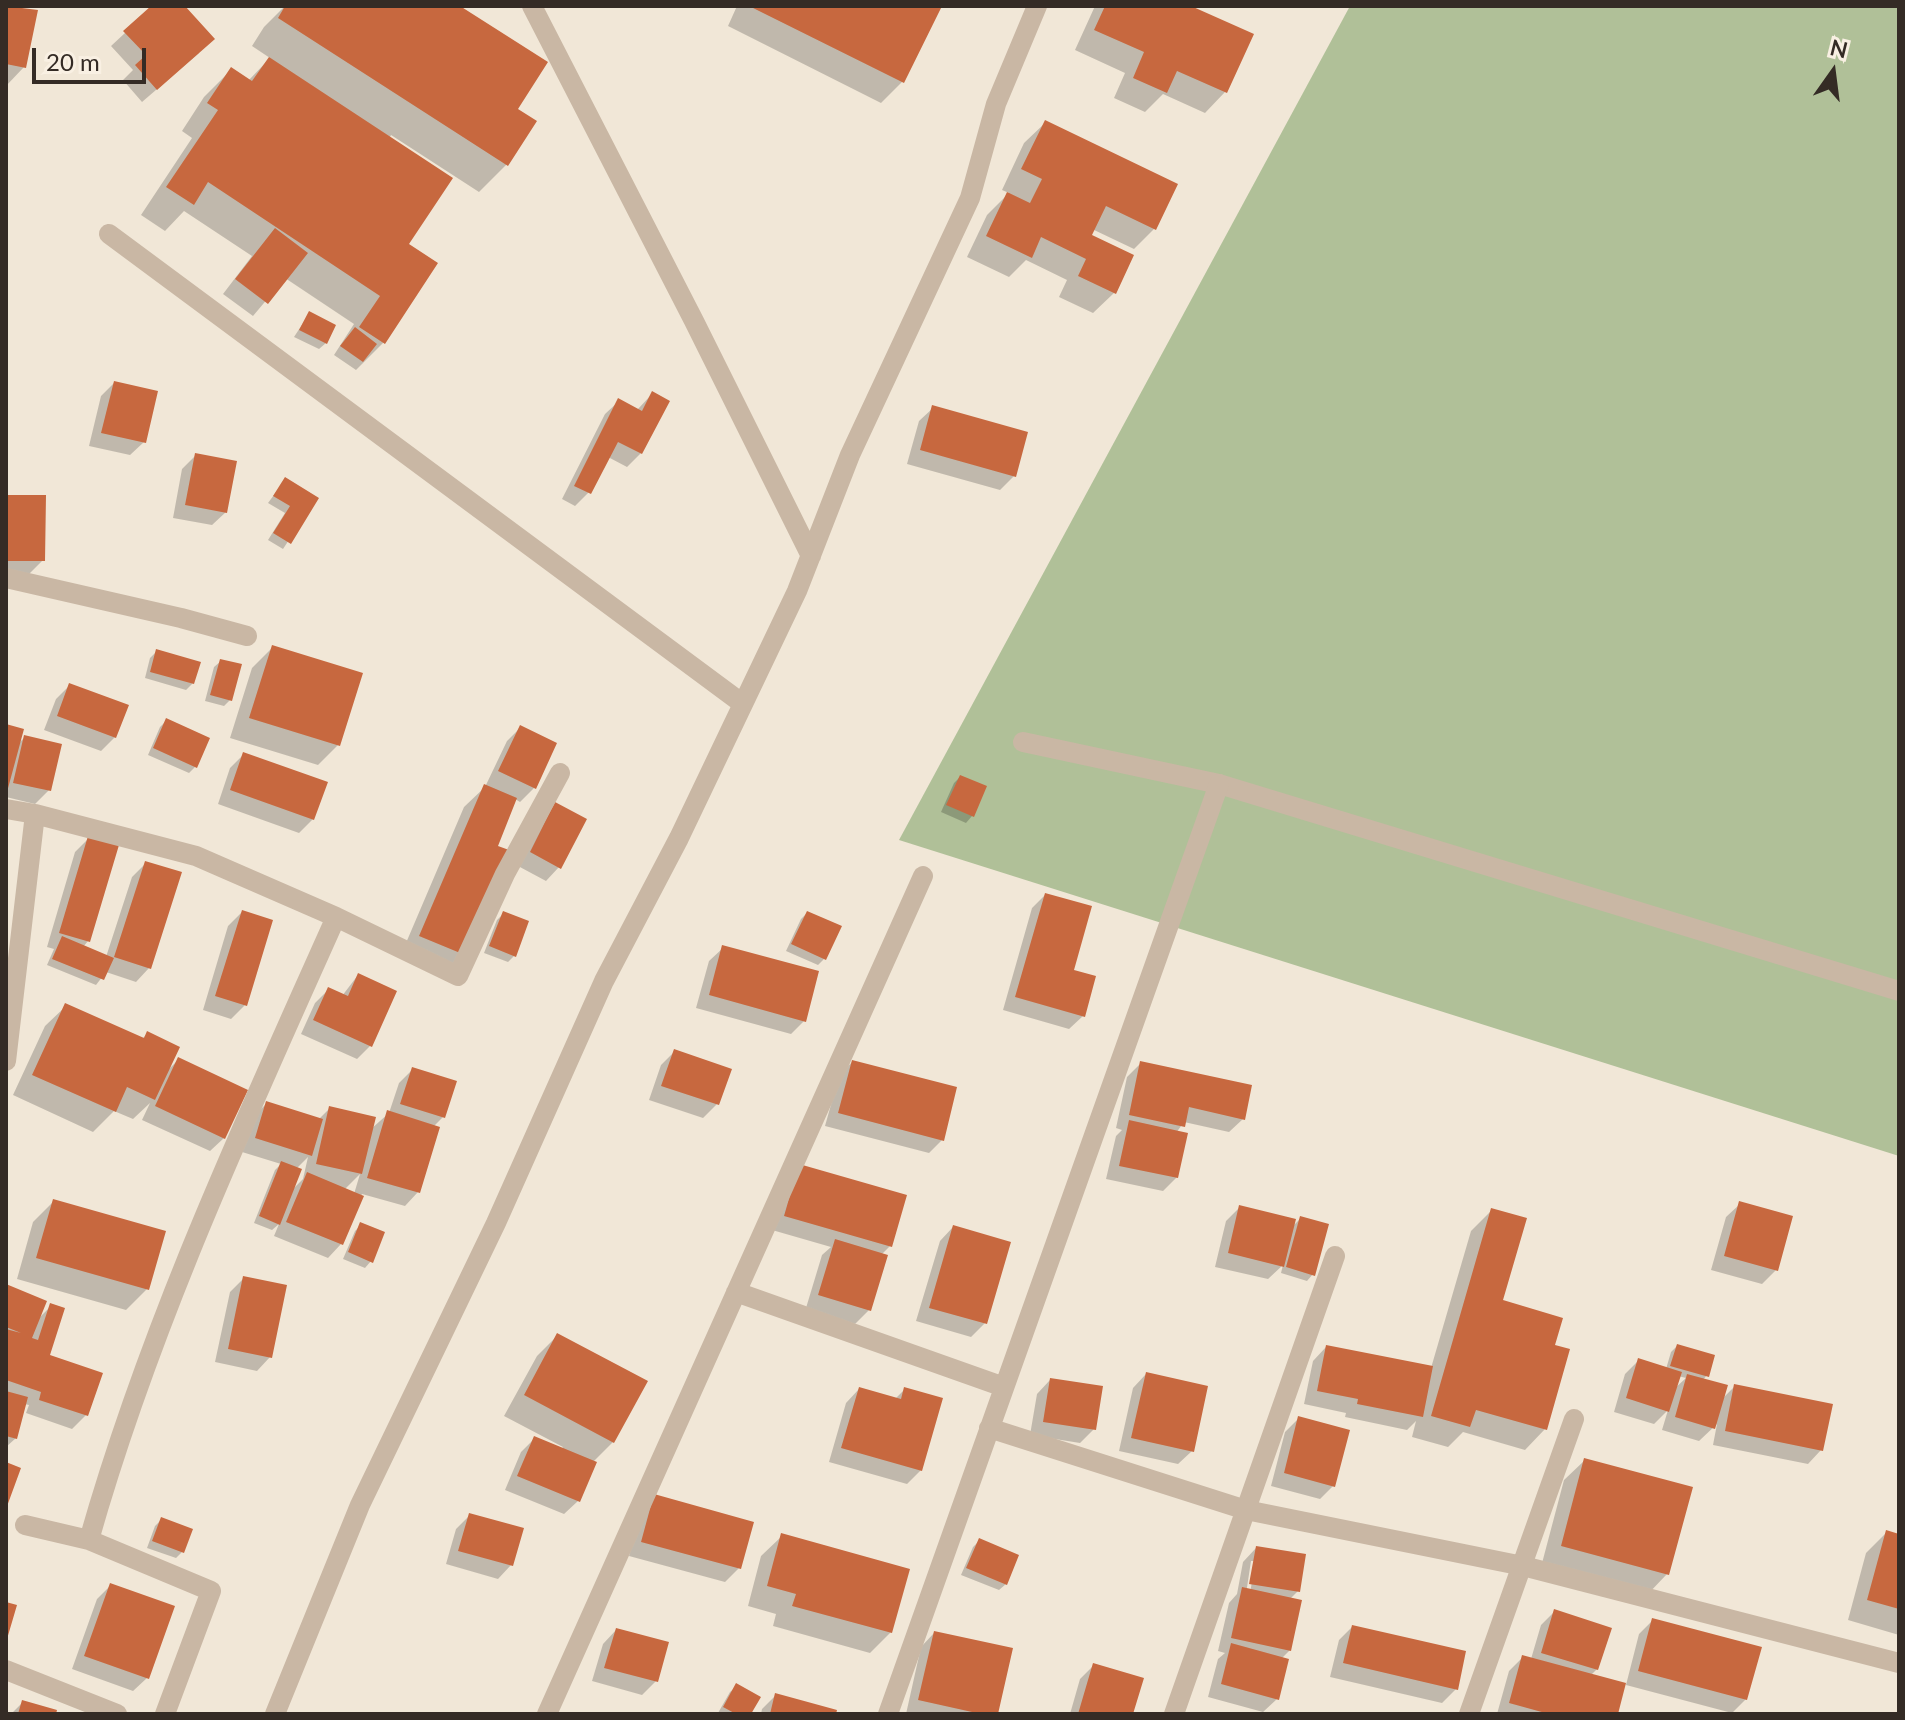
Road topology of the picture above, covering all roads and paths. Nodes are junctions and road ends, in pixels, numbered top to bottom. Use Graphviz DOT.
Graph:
graph roads {
  1 [pos="532,6"];
  2 [pos="1037,6"];
  3 [pos="109,234"];
  4 [pos="811,556"];
  5 [pos="6,578"];
  6 [pos="247,636"];
  7 [pos="743,704"];
  8 [pos="1023,742"];
  9 [pos="560,773"];
  10 [pos="1219,784"];
  11 [pos="6,809"];
  12 [pos="35,814"];
  13 [pos="923,876"];
  14 [pos="336,917"];
  15 [pos="1899,991"];
  16 [pos="6,1061"];
  17 [pos="1335,1256"];
  18 [pos="736,1292"];
  19 [pos="1004,1387"];
  20 [pos="1574,1419"];
  21 [pos="989,1428"];
  22 [pos="1246,1510"];
  23 [pos="25,1525"];
  24 [pos="89,1540"];
  25 [pos="1523,1566"];
  26 [pos="1899,1663"];
  27 [pos="6,1670"];
  28 [pos="117,1714"];
  29 [pos="165,1714"];
  30 [pos="275,1714"];
  31 [pos="547,1714"];
  32 [pos="888,1714"];
  33 [pos="1174,1714"];
  34 [pos="1469,1714"];
  1 -- 4 [label="street"];
  2 -- 4 [label="street"];
  3 -- 7 [label="street"];
  4 -- 7 [label="street"];
  5 -- 6 [label="street"];
  7 -- 30 [label="street"];
  8 -- 10 [label="street"];
  9 -- 14 [label="street"];
  10 -- 15 [label="street"];
  10 -- 19 [label="street"];
  11 -- 12 [label="street"];
  12 -- 14 [label="street"];
  12 -- 16 [label="street"];
  13 -- 18 [label="street"];
  14 -- 24 [label="street"];
  17 -- 22 [label="street"];
  18 -- 19 [label="street"];
  18 -- 31 [label="street"];
  19 -- 21 [label="street"];
  20 -- 25 [label="street"];
  21 -- 22 [label="street"];
  21 -- 32 [label="street"];
  22 -- 25 [label="street"];
  22 -- 33 [label="street"];
  23 -- 24 [label="street"];
  24 -- 29 [label="street"];
  25 -- 26 [label="street"];
  25 -- 34 [label="street"];
  27 -- 28 [label="street"];
}
